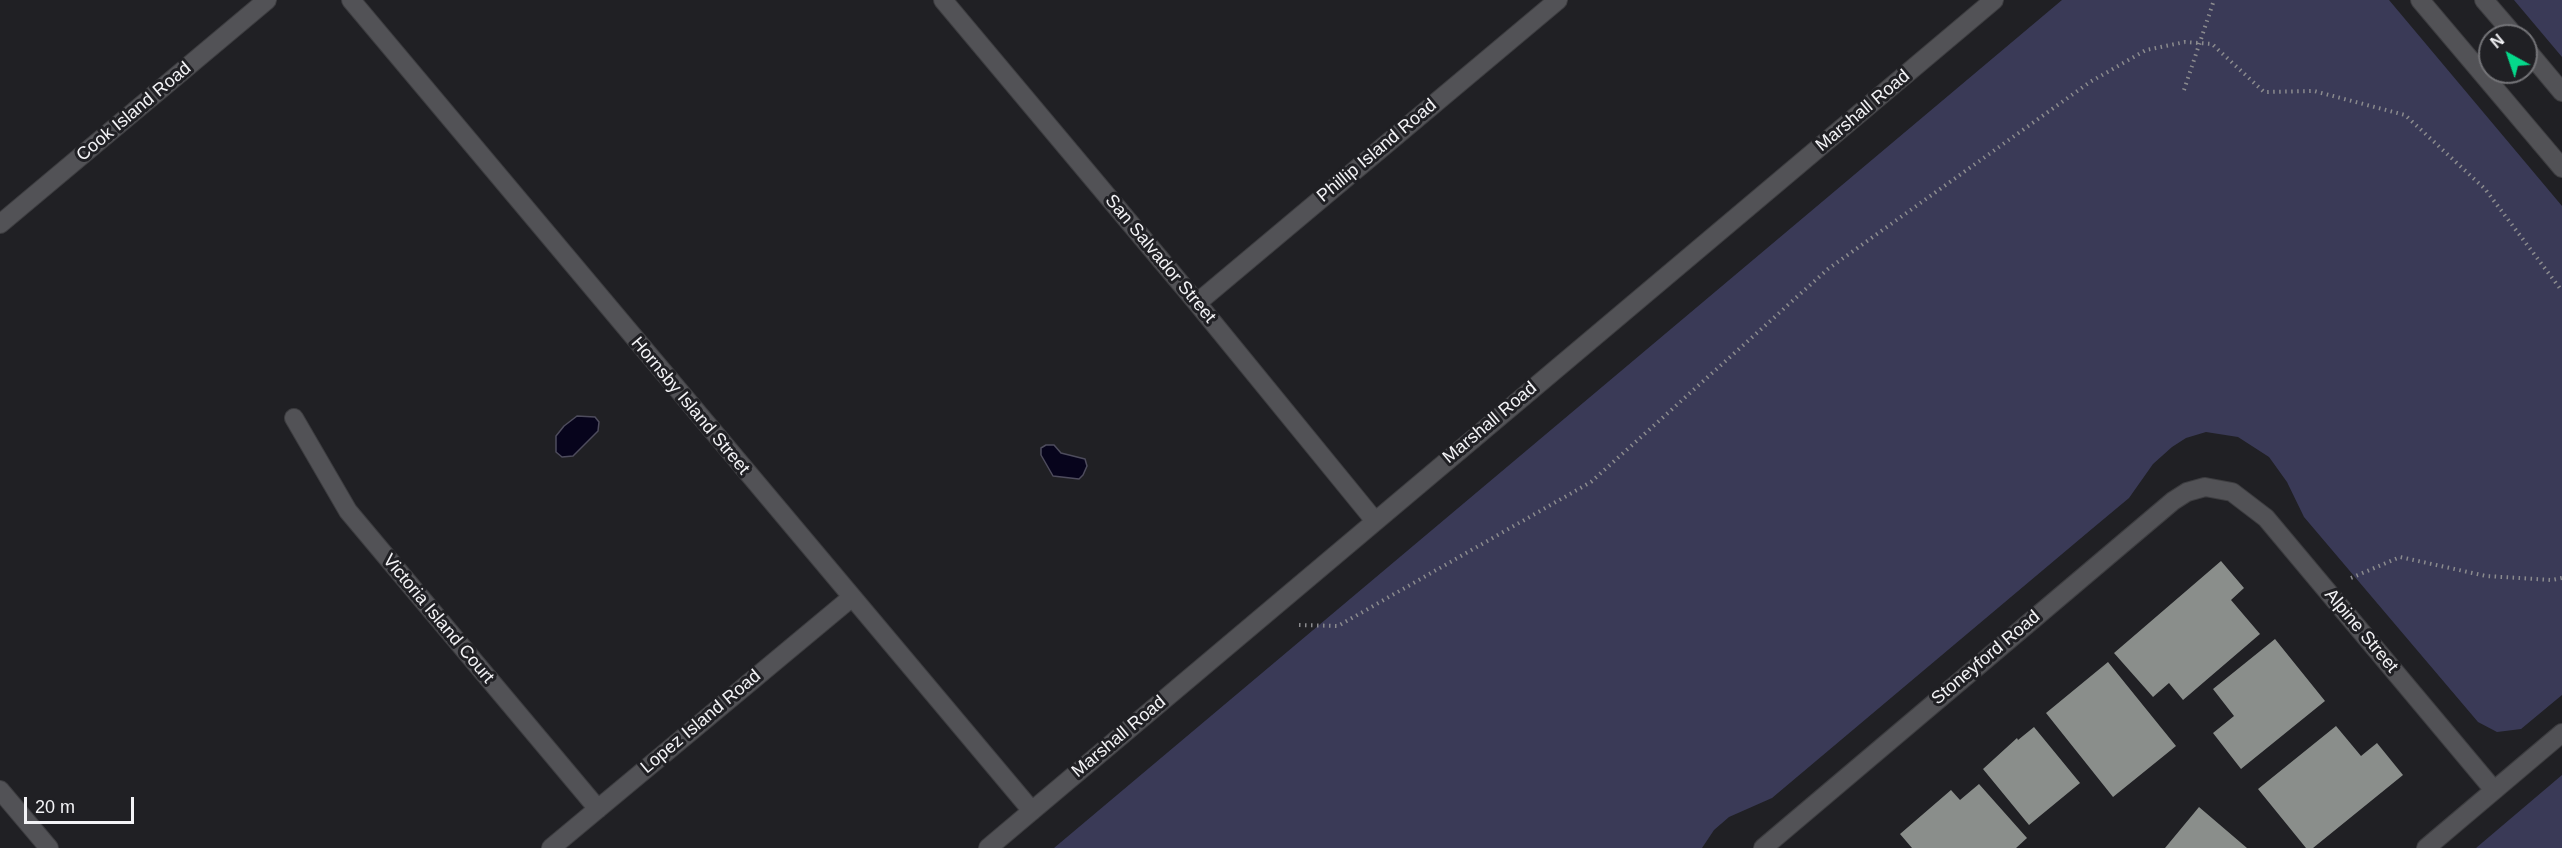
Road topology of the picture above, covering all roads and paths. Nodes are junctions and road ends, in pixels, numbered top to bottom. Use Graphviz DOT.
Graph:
graph roads {
  1 [pos="267,0"];
  2 [pos="351,0"];
  3 [pos="943,0"];
  4 [pos="1558,0"];
  5 [pos="1994,0"];
  6 [pos="2214,0"];
  7 [pos="2420,0"];
  8 [pos="2484,0"];
  9 [pos="2505,24"];
  10 [pos="2200,43"];
  11 [pos="2538,63"];
  12 [pos="2184,90"];
  13 [pos="2562,92"];
  14 [pos="2562,168"];
  15 [pos="0,224"];
  16 [pos="2562,291"];
  17 [pos="1197,303"];
  18 [pos="294,418"];
  19 [pos="2218,487"];
  20 [pos="1375,521"];
  21 [pos="2562,578"];
  22 [pos="2326,589"];
  23 [pos="851,598"];
  24 [pos="1253,624"];
  25 [pos="2562,733"];
  26 [pos="2493,789"];
  27 [pos="0,790"];
  28 [pos="598,809"];
  29 [pos="1032,811"];
  30 [pos="49,848"];
  31 [pos="551,848"];
  32 [pos="987,848"];
  33 [pos="1763,848"];
  34 [pos="2426,848"];
  1 -- 15 [label="street, Cook Island Road"];
  2 -- 23 [label="street, Hornsby Island Street"];
  3 -- 17 [label="street, San Salvador Street"];
  4 -- 17 [label="street, Phillip Island Road"];
  5 -- 20 [label="street, Marshall Road"];
  6 -- 10 [label="path"];
  7 -- 14 [label="street"];
  8 -- 9 [label="street"];
  10 -- 12 [label="path"];
  10 -- 16 [label="path"];
  10 -- 24 [label="path"];
  11 -- 13 [label="street"];
  17 -- 20 [label="street, San Salvador Street"];
  18 -- 28 [label="street, Victoria Island Court"];
  19 -- 22 [label="street, Alpine Street"];
  19 -- 33 [label="street, Stoneyford Road"];
  20 -- 24 [label="street, Marshall Road"];
  21 -- 22 [label="path"];
  22 -- 26 [label="street, Alpine Street"];
  23 -- 28 [label="street, Lopez Island Road"];
  23 -- 29 [label="street, Hornsby Island Street"];
  24 -- 29 [label="street, Marshall Road"];
  25 -- 26 [label="street"];
  26 -- 34 [label="street"];
  27 -- 30 [label="street"];
  28 -- 31 [label="street, Lopez Island Road"];
  29 -- 32 [label="street, Marshall Road"];
}
